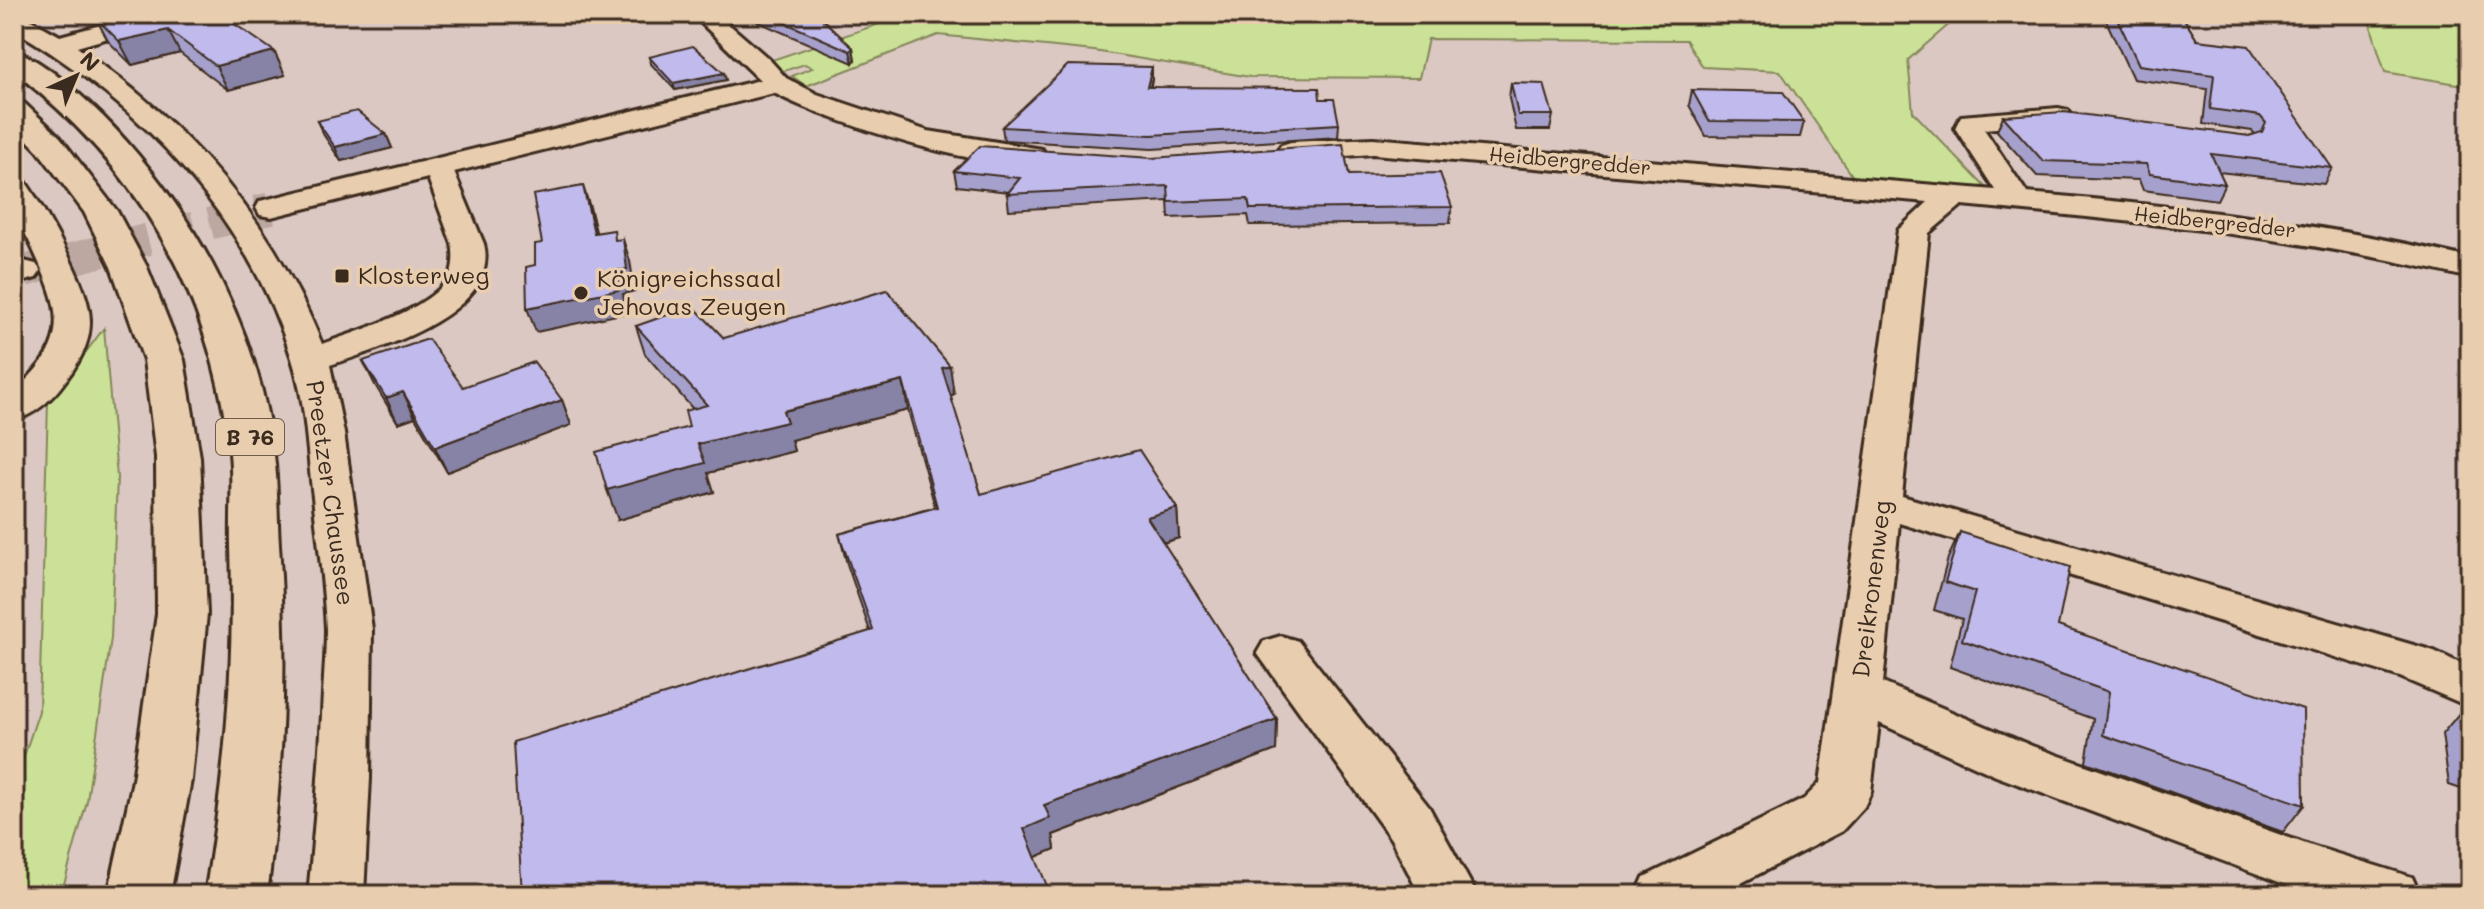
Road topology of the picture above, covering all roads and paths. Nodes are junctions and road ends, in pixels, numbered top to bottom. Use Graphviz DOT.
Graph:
graph roads {
  1 [pos="167,14"];
  2 [pos="704,14"];
  3 [pos="14,20"];
  4 [pos="56,45"];
  5 [pos="14,59"];
  6 [pos="777,84"];
  7 [pos="14,109"];
  8 [pos="2089,120"];
  9 [pos="1269,154"];
  10 [pos="1056,158"];
  11 [pos="438,167"];
  12 [pos="14,187"];
  13 [pos="1955,195"];
  14 [pos="2017,200"];
  15 [pos="271,208"];
  16 [pos="2470,268"];
  17 [pos="310,360"];
  18 [pos="14,409"];
  19 [pos="1882,504"];
  20 [pos="1281,653"];
  21 [pos="2470,689"];
  22 [pos="1859,693"];
  23 [pos="139,895"];
  24 [pos="236,895"];
  25 [pos="336,895"];
  26 [pos="1449,895"];
  27 [pos="1664,895"];
  28 [pos="2392,895"];
  1 -- 4 [label="street"];
  2 -- 6 [label="street"];
  3 -- 4 [label="street, Preetzer Chaussee"];
  4 -- 17 [label="street, Preetzer Chaussee"];
  5 -- 24 [label="highway, B 76"];
  6 -- 10 [label="street"];
  6 -- 11 [label="street"];
  7 -- 23 [label="highway"];
  8 -- 14 [label="street"];
  9 -- 13 [label="street, Heidbergredder"];
  11 -- 15 [label="street"];
  11 -- 17 [label="street"];
  12 -- 18 [label="street"];
  13 -- 14 [label="street, Heidbergredder"];
  13 -- 19 [label="street, Dreikronenweg"];
  14 -- 16 [label="street, Heidbergredder"];
  17 -- 25 [label="street, Preetzer Chaussee"];
  19 -- 21 [label="street"];
  19 -- 22 [label="street, Dreikronenweg"];
  20 -- 26 [label="street"];
  22 -- 27 [label="street, Dreikronenweg"];
  22 -- 28 [label="street"];
}
